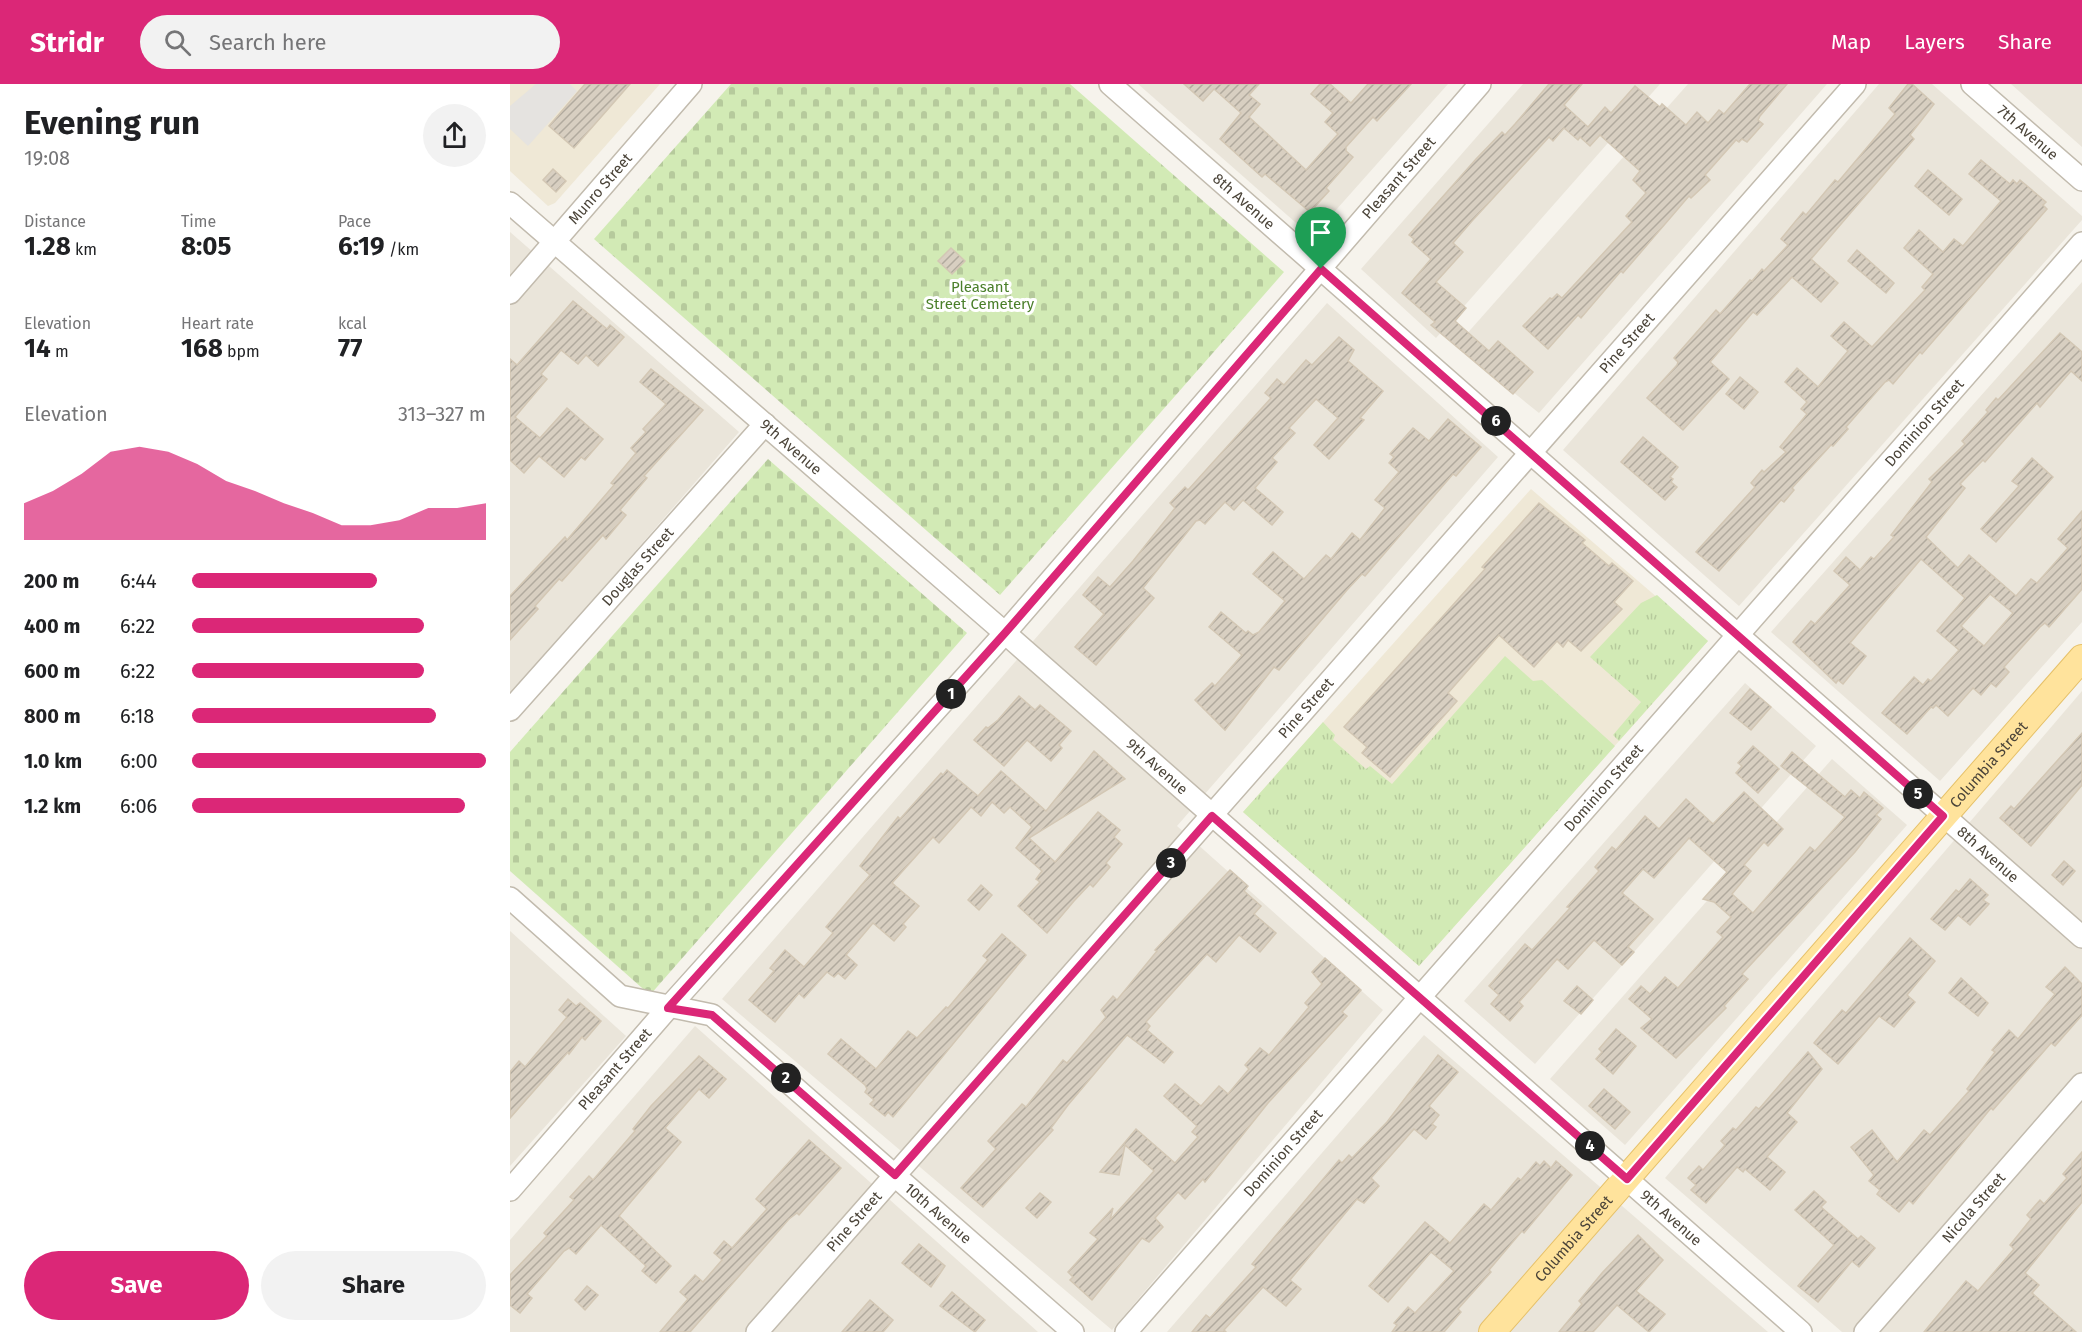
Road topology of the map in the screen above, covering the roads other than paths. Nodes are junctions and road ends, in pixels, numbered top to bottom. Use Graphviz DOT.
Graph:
graph roads {
  1 [pos="691,84"];
  2 [pos="1110,84"];
  3 [pos="1480,84"];
  4 [pos="1855,84"];
  5 [pos="1972,84"];
  6 [pos="2082,180"];
  7 [pos="510,203"];
  8 [pos="555,240"];
  9 [pos="2082,243"];
  10 [pos="1321,269"];
  11 [pos="510,293"];
  12 [pos="765,424"];
  13 [pos="1531,452"];
  14 [pos="1005,633"];
  15 [pos="1740,635"];
  16 [pos="2082,658"];
  17 [pos="510,710"];
  18 [pos="1212,816"];
  19 [pos="1943,816"];
  20 [pos="510,898"];
  21 [pos="2082,937"];
  22 [pos="1421,997"];
  23 [pos="668,1008"];
  24 [pos="2082,1084"];
  25 [pos="895,1175"];
  26 [pos="1627,1179"];
  27 [pos="510,1190"];
  28 [pos="757,1332"];
  29 [pos="1073,1332"];
  30 [pos="1126,1332"];
  31 [pos="1492,1332"];
  32 [pos="1801,1332"];
  33 [pos="1865,1332"];
  1 -- 8 [label="street, Munro Street"];
  2 -- 10 [label="street, 8th Avenue"];
  3 -- 10 [label="street, Pleasant Street"];
  4 -- 13 [label="street, Pine Street"];
  5 -- 6 [label="street, 7th Avenue"];
  7 -- 8 [label="street, 9th Avenue"];
  8 -- 11 [label="street, Munro Street"];
  8 -- 12 [label="street, 9th Avenue"];
  9 -- 15 [label="street, Dominion Street"];
  10 -- 13 [label="street, 8th Avenue"];
  10 -- 14 [label="street, Pleasant Street"];
  12 -- 14 [label="street, 9th Avenue"];
  12 -- 17 [label="street, Douglas Street"];
  13 -- 15 [label="street, 8th Avenue"];
  13 -- 18 [label="street, Pine Street"];
  14 -- 18 [label="street, 9th Avenue"];
  14 -- 23 [label="street, Pleasant Street"];
  15 -- 19 [label="street, 8th Avenue"];
  15 -- 22 [label="street, Dominion Street"];
  16 -- 19 [label="main road, Columbia Street"];
  18 -- 22 [label="street, 9th Avenue"];
  18 -- 25 [label="street, Pine Street"];
  19 -- 21 [label="street, 8th Avenue"];
  19 -- 26 [label="main road, Columbia Street"];
  20 -- 23 [label="street, 10th Avenue"];
  22 -- 26 [label="street, 9th Avenue"];
  22 -- 30 [label="street, Dominion Street"];
  23 -- 25 [label="street, 10th Avenue"];
  23 -- 27 [label="street, Pleasant Street"];
  24 -- 33 [label="street, Nicola Street"];
  25 -- 28 [label="street, Pine Street"];
  25 -- 29 [label="street, 10th Avenue"];
  26 -- 31 [label="main road, Columbia Street"];
  26 -- 32 [label="street, 9th Avenue"];
}
